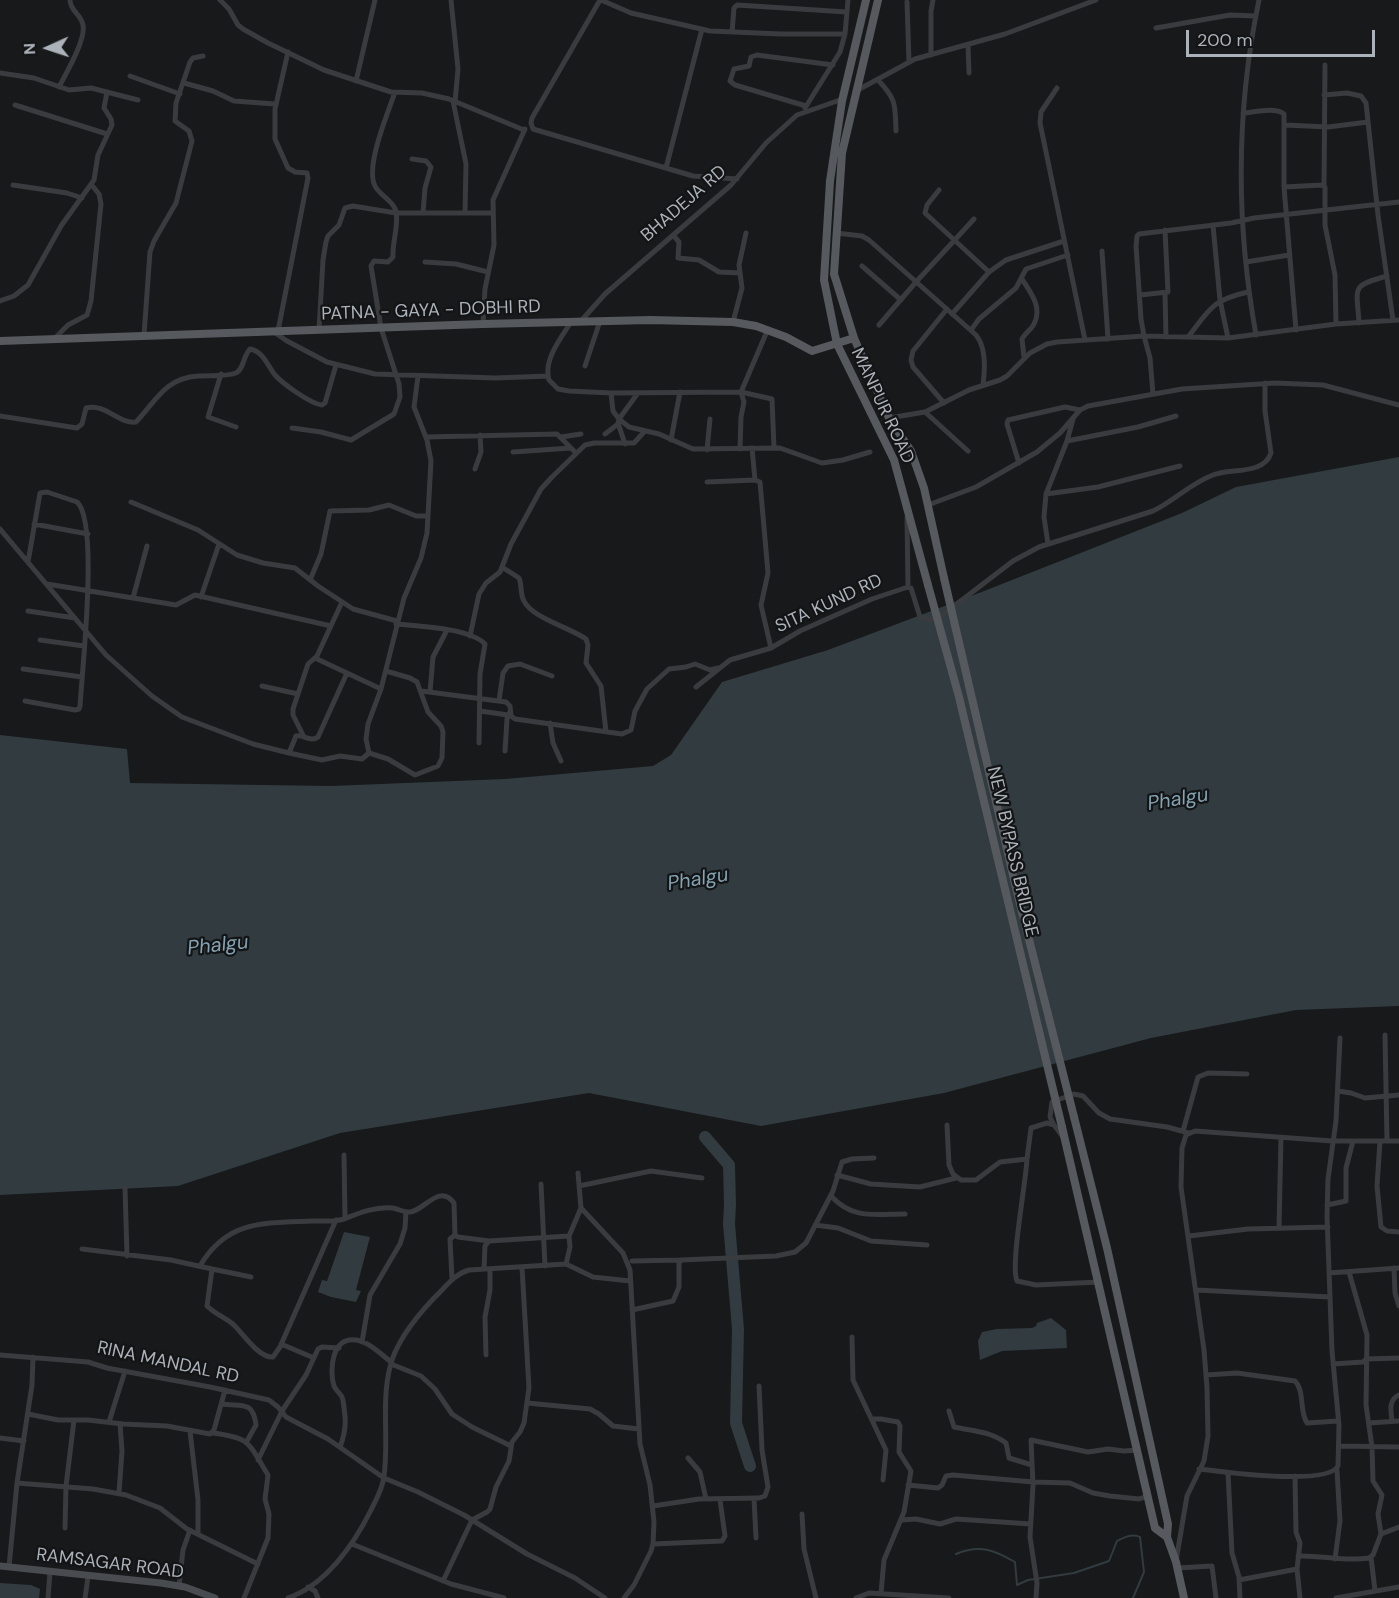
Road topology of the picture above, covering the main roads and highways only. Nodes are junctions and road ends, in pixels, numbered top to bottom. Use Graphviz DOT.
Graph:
graph roads {
  1 [pos="866,0"];
  2 [pos="878,0"];
  3 [pos="854,338"];
  4 [pos="0,341"];
  5 [pos="837,344"];
  6 [pos="944,578"];
  7 [pos="928,585"];
  8 [pos="1167,1537"];
  9 [pos="1184,1598"];
  1 -- 5 [label="main road, MANPUR ROAD"];
  2 -- 3 [label="main road, MANPUR ROAD"];
  3 -- 5 [label="main road, PATNA - GAYA - DOBHI RD"];
  3 -- 6 [label="main road, MANPUR ROAD"];
  4 -- 5 [label="main road, PATNA - GAYA - DOBHI RD"];
  5 -- 7 [label="main road, MANPUR ROAD"];
  6 -- 8 [label="main road, NEW BYPASS BRIDGE, bridge"];
  7 -- 8 [label="main road, NEW BYPASS BRIDGE, bridge"];
  8 -- 9 [label="main road"];
}
